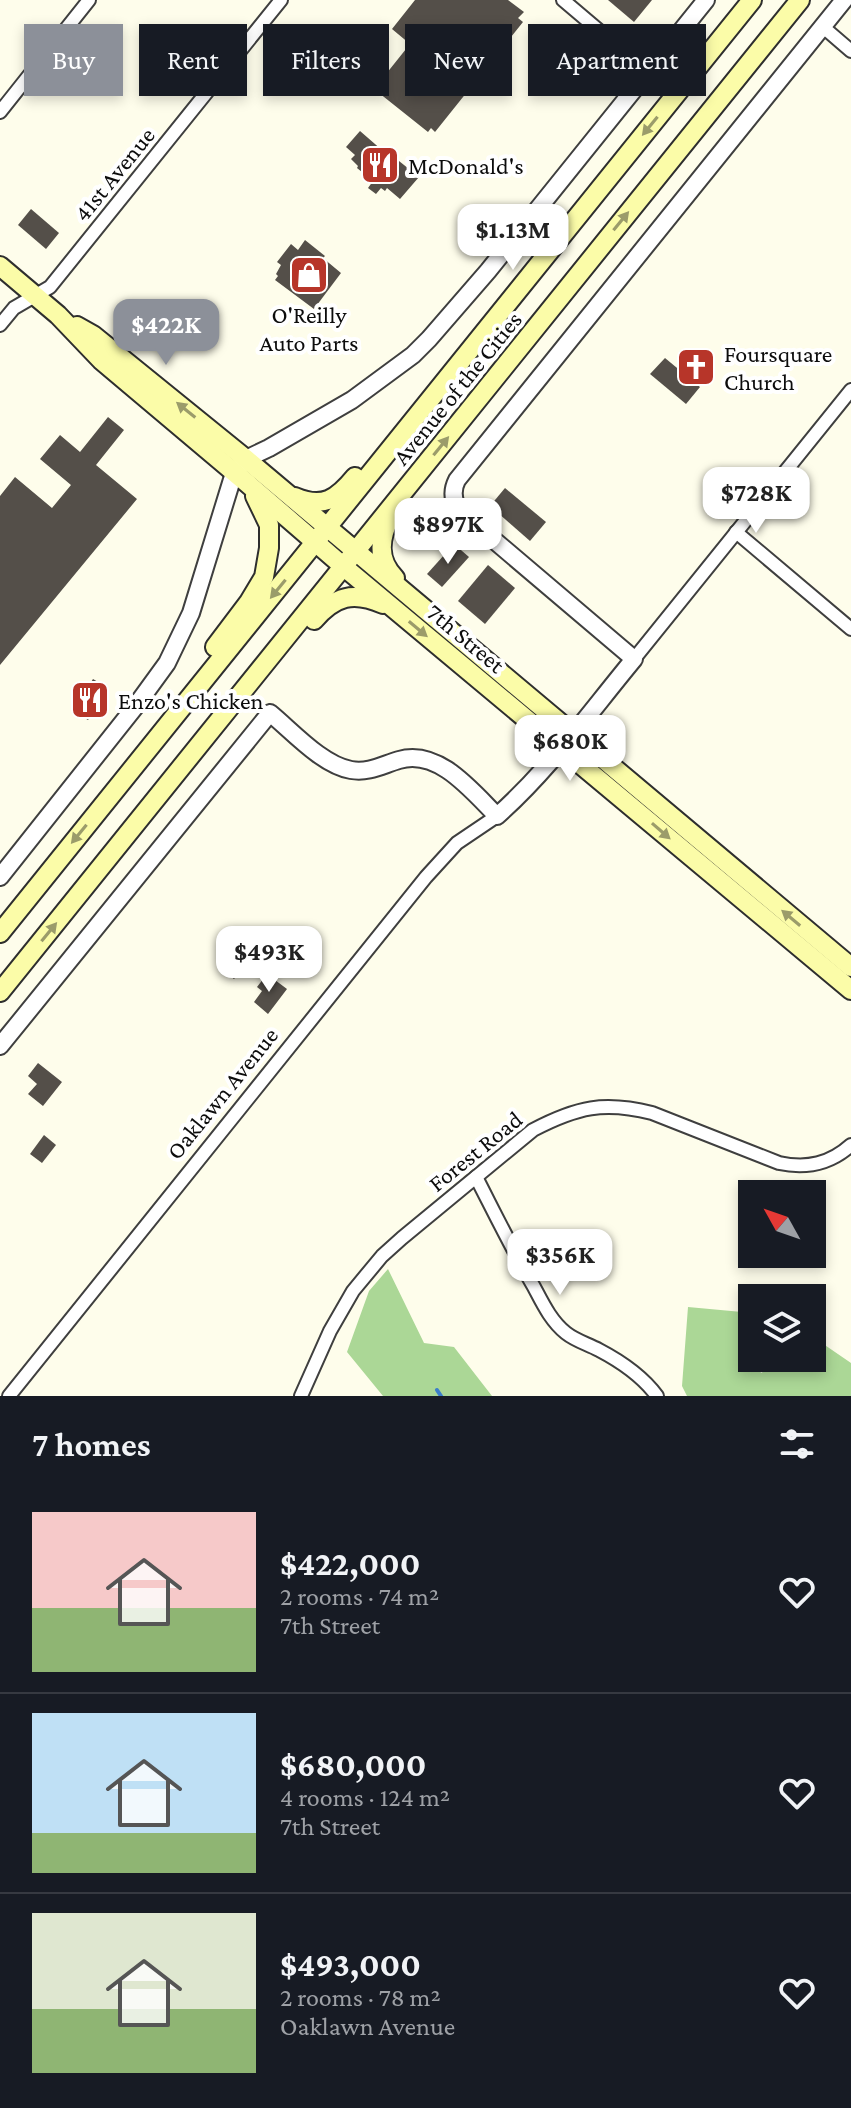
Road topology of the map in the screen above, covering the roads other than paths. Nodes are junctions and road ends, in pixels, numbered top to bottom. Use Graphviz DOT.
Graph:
graph roads {
  1 [pos="89,0"];
  2 [pos="281,0"];
  3 [pos="563,0"];
  4 [pos="706,0"];
  5 [pos="752,0"];
  6 [pos="800,0"];
  7 [pos="844,0"];
  8 [pos="591,24"];
  9 [pos="687,24"];
  10 [pos="822,26"];
  11 [pos="851,51"];
  12 [pos="629,96"];
  13 [pos="0,112"];
  14 [pos="0,266"];
  15 [pos="35,296"];
  16 [pos="0,325"];
  17 [pos="485,332"];
  18 [pos="851,390"];
  19 [pos="243,472"];
  20 [pos="283,491"];
  21 [pos="403,493"];
  22 [pos="736,532"];
  23 [pos="321,535"];
  24 [pos="350,560"];
  25 [pos="393,608"];
  26 [pos="431,614"];
  27 [pos="851,629"];
  28 [pos="634,659"];
  29 [pos="567,741"];
  30 [pos="196,750"];
  31 [pos="102,807"];
  32 [pos="497,816"];
  33 [pos="0,877"];
  34 [pos="0,933"];
  35 [pos="851,967"];
  36 [pos="851,990"];
  37 [pos="0,992"];
  38 [pos="0,1046"];
  39 [pos="851,1145"];
  40 [pos="476,1177"];
  41 [pos="9,1396"];
  42 [pos="301,1396"];
  43 [pos="657,1396"];
  1 -- 13 [label="street"];
  2 -- 15 [label="street, 41st Avenue"];
  3 -- 8 [label="street"];
  4 -- 9 [label="street, Avenue of the Cities"];
  5 -- 17 [label="main road, Avenue of the Cities, one-way"];
  21 -- 6 [label="main road, Avenue of the Cities, one-way"];
  7 -- 10 [label="street"];
  10 -- 11 [label="street"];
  10 -- 28 [label="street"];
  12 -- 19 [label="street, Avenue of the Cities"];
  14 -- 15 [label="main road, 7th Street"];
  15 -- 16 [label="street, 41st Avenue"];
  15 -- 19 [label="main road, 7th Street"];
  17 -- 20 [label="main road"];
  17 -- 23 [label="main road, Avenue of the Cities"];
  18 -- 22 [label="street, Oaklawn Avenue"];
  19 -- 20 [label="main road, 7th Street"];
  19 -- 23 [label="main road, 7th Street"];
  19 -- 31 [label="main road"];
  19 -- 33 [label="street"];
  20 -- 23 [label="main road, 7th Street"];
  21 -- 24 [label="main road, Avenue of the Cities"];
  21 -- 26 [label="main road"];
  22 -- 27 [label="street"];
  22 -- 28 [label="street, Oaklawn Avenue"];
  23 -- 24 [label="main road, 7th Street"];
  23 -- 31 [label="main road, Avenue of the Cities, one-way"];
  24 -- 25 [label="main road, 7th Street"];
  24 -- 26 [label="main road, 7th Street"];
  24 -- 30 [label="main road, Avenue of the Cities"];
  25 -- 29 [label="main road, 7th Street, one-way"];
  25 -- 30 [label="main road"];
  26 -- 29 [label="main road, 7th Street"];
  28 -- 29 [label="street, Oaklawn Avenue"];
  29 -- 32 [label="street, Oaklawn Avenue"];
  35 -- 29 [label="main road, 7th Street, one-way"];
  29 -- 36 [label="main road, 7th Street, one-way"];
  37 -- 30 [label="main road, Avenue of the Cities, one-way"];
  31 -- 34 [label="main road, Avenue of the Cities, one-way"];
  32 -- 38 [label="street"];
  32 -- 41 [label="street, Oaklawn Avenue"];
  39 -- 40 [label="street, Forest Road"];
  40 -- 42 [label="street, Forest Road"];
  40 -- 43 [label="street"];
}
